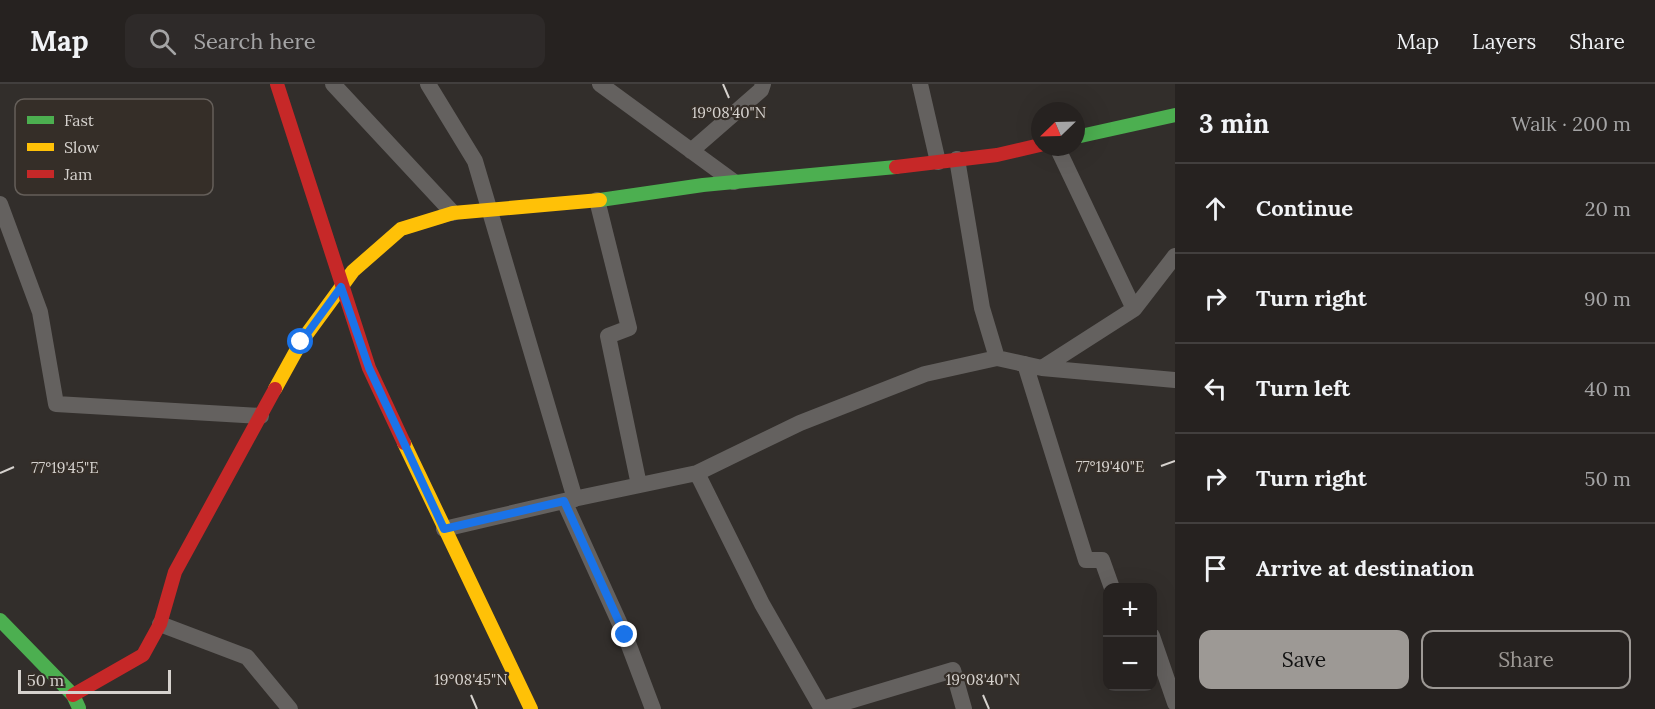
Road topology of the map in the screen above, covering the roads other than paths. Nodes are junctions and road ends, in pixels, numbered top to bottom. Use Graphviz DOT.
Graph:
graph roads {
  1 [pos="277,84"];
  2 [pos="333,84"];
  3 [pos="428,84"];
  4 [pos="600,84"];
  5 [pos="764,84"];
  6 [pos="920,84"];
  7 [pos="1175,115"];
  8 [pos="1085,135"];
  9 [pos="1031,147"];
  10 [pos="691,151"];
  11 [pos="1061,156"];
  12 [pos="957,159"];
  13 [pos="938,162"];
  14 [pos="734,182"];
  15 [pos="597,200"];
  16 [pos="0,204"];
  17 [pos="491,210"];
  18 [pos="453,213"];
  19 [pos="1175,256"];
  20 [pos="341,287"];
  21 [pos="1134,309"];
  22 [pos="997,358"];
  23 [pos="1025,364"];
  24 [pos="1042,368"];
  25 [pos="1175,380"];
  26 [pos="261,416"];
  27 [pos="697,473"];
  28 [pos="639,485"];
  29 [pos="570,500"];
  30 [pos="444,529"];
  31 [pos="1110,583"];
  32 [pos="0,620"];
  33 [pos="160,624"];
  34 [pos="1152,637"];
  35 [pos="73,695"];
  36 [pos="1175,703"];
  37 [pos="79,709"];
  38 [pos="291,709"];
  39 [pos="531,709"];
  40 [pos="654,709"];
  41 [pos="823,709"];
  42 [pos="964,709"];
  1 -- 20 [label="street"];
  2 -- 18 [label="street"];
  3 -- 17 [label="street"];
  4 -- 10 [label="street"];
  5 -- 10 [label="street"];
  6 -- 13 [label="street"];
  7 -- 8 [label="street"];
  9 -- 12 [label="street"];
  10 -- 14 [label="street"];
  11 -- 21 [label="street"];
  12 -- 13 [label="street"];
  12 -- 22 [label="street"];
  13 -- 14 [label="street"];
  14 -- 15 [label="street"];
  15 -- 17 [label="street"];
  15 -- 28 [label="street"];
  16 -- 26 [label="street"];
  17 -- 18 [label="street"];
  17 -- 29 [label="street"];
  18 -- 20 [label="street"];
  19 -- 21 [label="street"];
  20 -- 26 [label="street"];
  20 -- 30 [label="street"];
  21 -- 24 [label="street"];
  22 -- 23 [label="street"];
  22 -- 27 [label="street"];
  23 -- 24 [label="street"];
  23 -- 31 [label="street"];
  24 -- 25 [label="street"];
  26 -- 33 [label="street"];
  27 -- 28 [label="street"];
  27 -- 41 [label="street"];
  28 -- 29 [label="street"];
  29 -- 30 [label="street"];
  29 -- 40 [label="street"];
  30 -- 39 [label="street"];
  32 -- 35 [label="street"];
  33 -- 35 [label="street"];
  33 -- 38 [label="street"];
  34 -- 36 [label="street"];
  35 -- 37 [label="street"];
  41 -- 42 [label="street"];
}
